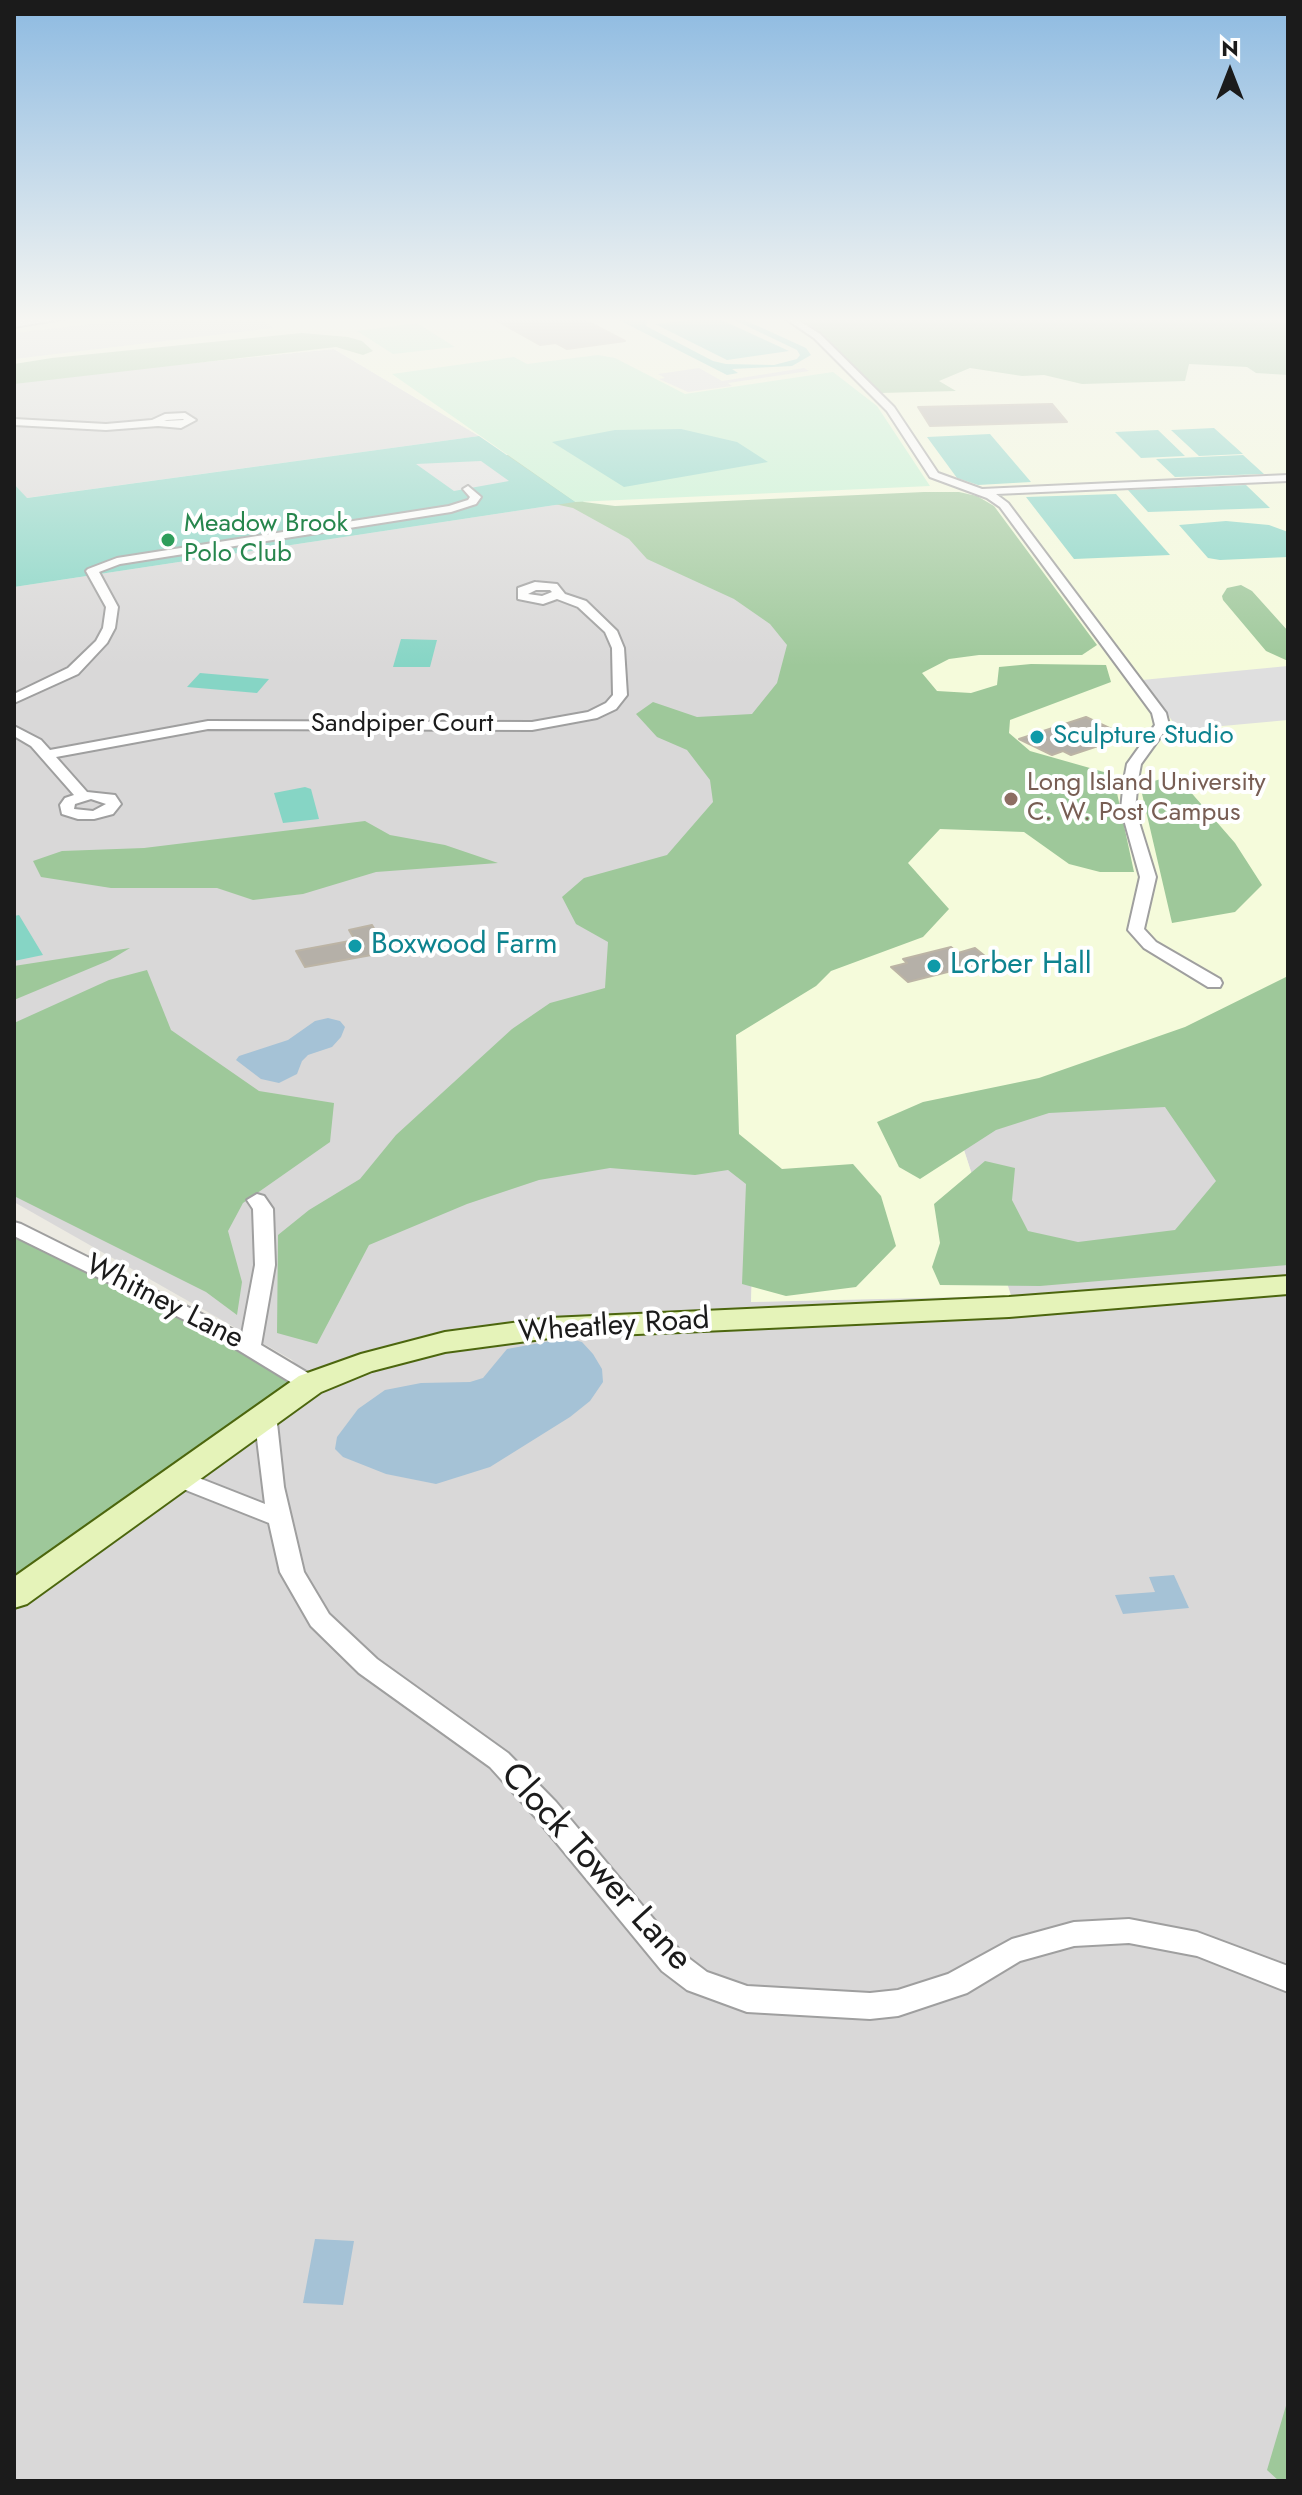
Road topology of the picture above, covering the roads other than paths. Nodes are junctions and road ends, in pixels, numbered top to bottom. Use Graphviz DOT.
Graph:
graph roads {
  1 [pos="907,433"];
  2 [pos="1288,478"];
  3 [pos="468,489"];
  4 [pos="978,492"];
  5 [pos="558,595"];
  6 [pos="14,699"];
  7 [pos="14,730"];
  8 [pos="47,755"];
  9 [pos="83,796"];
  10 [pos="1214,983"];
  11 [pos="257,1200"];
  12 [pos="14,1228"];
  13 [pos="1288,1285"];
  14 [pos="250,1346"];
  15 [pos="310,1384"];
  16 [pos="265,1414"];
  17 [pos="176,1477"];
  18 [pos="281,1519"];
  19 [pos="14,1595"];
  20 [pos="1288,1979"];
  1 -- 4 [label="street"];
  2 -- 4 [label="street"];
  3 -- 6 [label="street"];
  4 -- 10 [label="street"];
  5 -- 8 [label="street, Sandpiper Court"];
  7 -- 8 [label="street"];
  8 -- 9 [label="street"];
  11 -- 14 [label="street"];
  12 -- 14 [label="street, Whitney Lane"];
  13 -- 15 [label="main road, Wheatley Road"];
  14 -- 15 [label="street, Whitney Lane"];
  15 -- 16 [label="main road, Wheatley Road"];
  16 -- 17 [label="main road, Wheatley Road"];
  16 -- 18 [label="street, Clock Tower Lane"];
  17 -- 18 [label="street"];
  17 -- 19 [label="main road, Wheatley Road"];
  18 -- 20 [label="street, Clock Tower Lane"];
}
